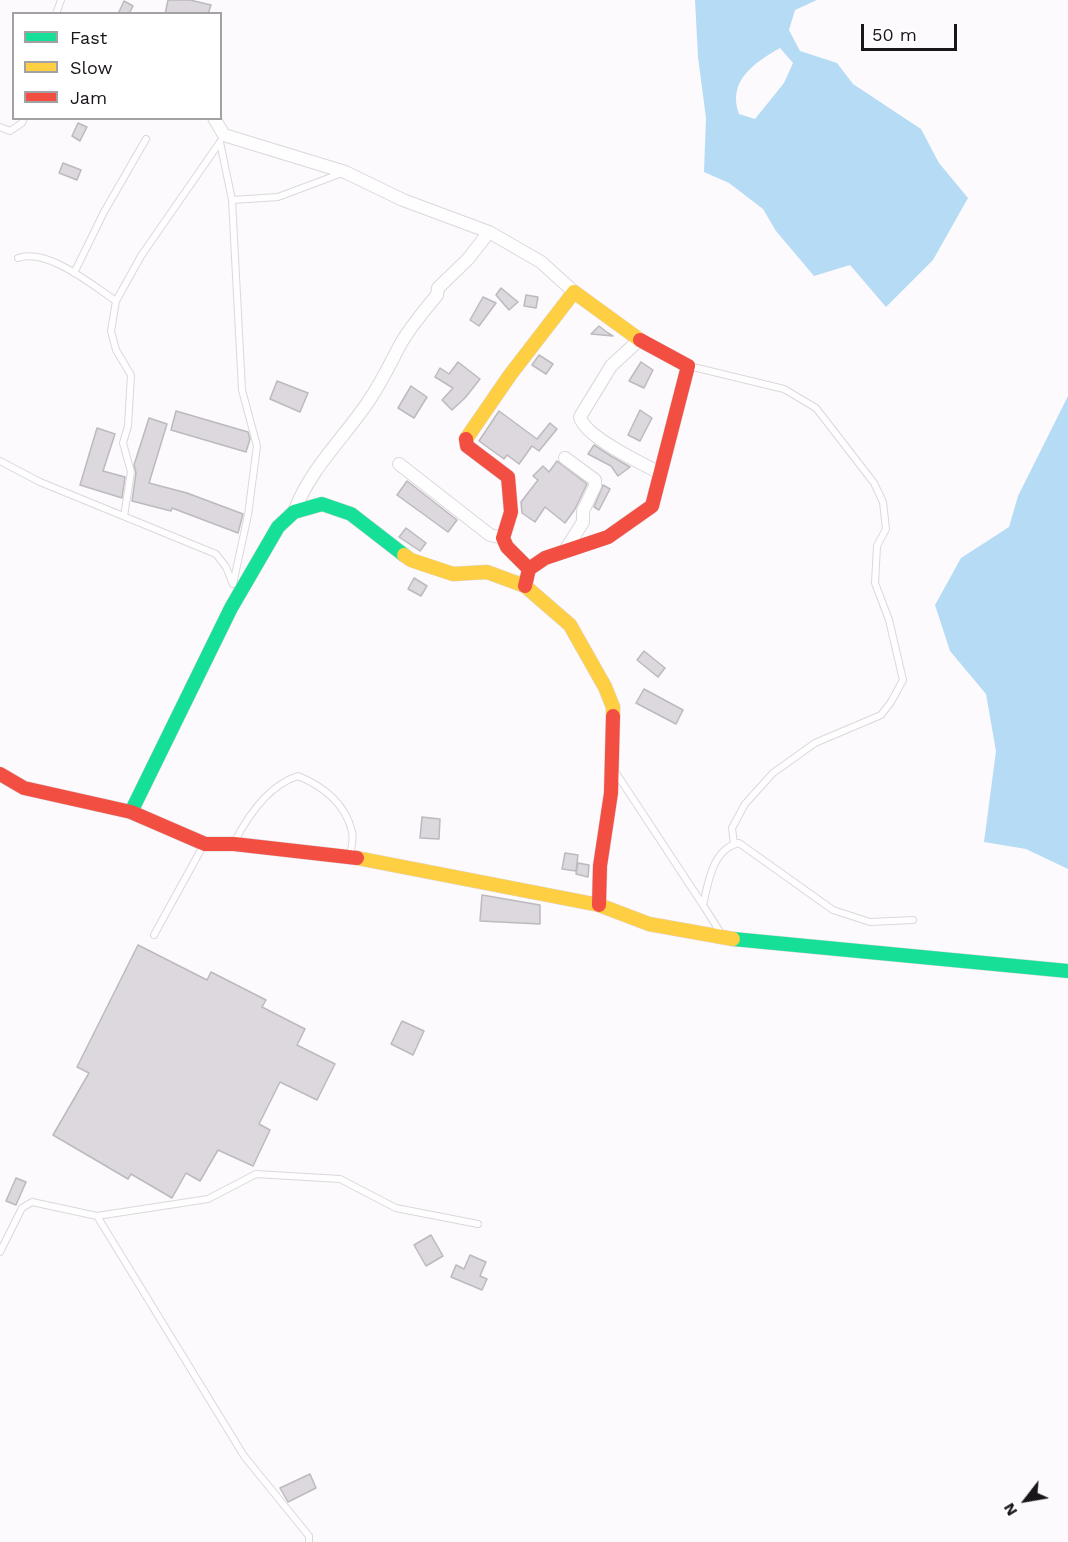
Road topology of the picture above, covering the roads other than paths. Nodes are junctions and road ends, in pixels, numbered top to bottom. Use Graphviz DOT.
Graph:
graph roads {
  1 [pos="23,120"];
  2 [pos="215,120"];
  3 [pos="0,127"];
  4 [pos="146,139"];
  5 [pos="222,139"];
  6 [pos="345,172"];
  7 [pos="232,200"];
  8 [pos="489,232"];
  9 [pos="18,258"];
  10 [pos="74,273"];
  11 [pos="574,292"];
  12 [pos="116,301"];
  13 [pos="638,341"];
  14 [pos="688,366"];
  15 [pos="565,458"];
  16 [pos="0,462"];
  17 [pos="399,464"];
  18 [pos="660,473"];
  19 [pos="294,512"];
  20 [pos="124,516"];
  21 [pos="503,538"];
  22 [pos="564,552"];
  23 [pos="529,569"];
  24 [pos="233,584"];
  25 [pos="525,586"];
  26 [pos="231,608"];
  27 [pos="610,763"];
  28 [pos="0,774"];
  29 [pos="131,812"];
  30 [pos="205,844"];
  31 [pos="234,844"];
  32 [pos="734,844"];
  33 [pos="350,857"];
  34 [pos="599,904"];
  35 [pos="703,906"];
  36 [pos="913,920"];
  37 [pos="154,935"];
  38 [pos="724,938"];
  39 [pos="1068,971"];
  40 [pos="97,1216"];
  41 [pos="478,1224"];
  42 [pos="0,1252"];
  43 [pos="309,1542"];
  1 -- 3 [label="lane"];
  2 -- 5 [label="street"];
  4 -- 10 [label="lane"];
  5 -- 6 [label="street"];
  5 -- 7 [label="lane"];
  5 -- 12 [label="lane"];
  6 -- 7 [label="lane"];
  6 -- 8 [label="street"];
  7 -- 24 [label="lane"];
  8 -- 11 [label="street"];
  8 -- 19 [label="street"];
  9 -- 10 [label="lane"];
  10 -- 12 [label="lane"];
  11 -- 13 [label="street"];
  11 -- 21 [label="street"];
  12 -- 20 [label="lane"];
  13 -- 14 [label="street"];
  13 -- 18 [label="street"];
  14 -- 18 [label="street"];
  14 -- 32 [label="lane"];
  15 -- 22 [label="street"];
  16 -- 20 [label="lane"];
  17 -- 21 [label="street"];
  18 -- 22 [label="street"];
  19 -- 25 [label="street"];
  19 -- 26 [label="street"];
  20 -- 24 [label="lane"];
  21 -- 23 [label="street"];
  22 -- 23 [label="street"];
  23 -- 25 [label="street"];
  24 -- 26 [label="lane"];
  25 -- 27 [label="street"];
  26 -- 29 [label="street"];
  27 -- 34 [label="street"];
  27 -- 35 [label="lane"];
  28 -- 29 [label="street"];
  29 -- 30 [label="street"];
  30 -- 31 [label="street"];
  30 -- 37 [label="lane"];
  31 -- 33 [label="street"];
  31 -- 33 [label="lane"];
  32 -- 35 [label="lane"];
  32 -- 36 [label="lane"];
  33 -- 34 [label="street"];
  34 -- 38 [label="street"];
  35 -- 38 [label="lane"];
  38 -- 39 [label="street"];
  40 -- 41 [label="lane"];
  40 -- 42 [label="lane"];
  40 -- 43 [label="lane"];
}
